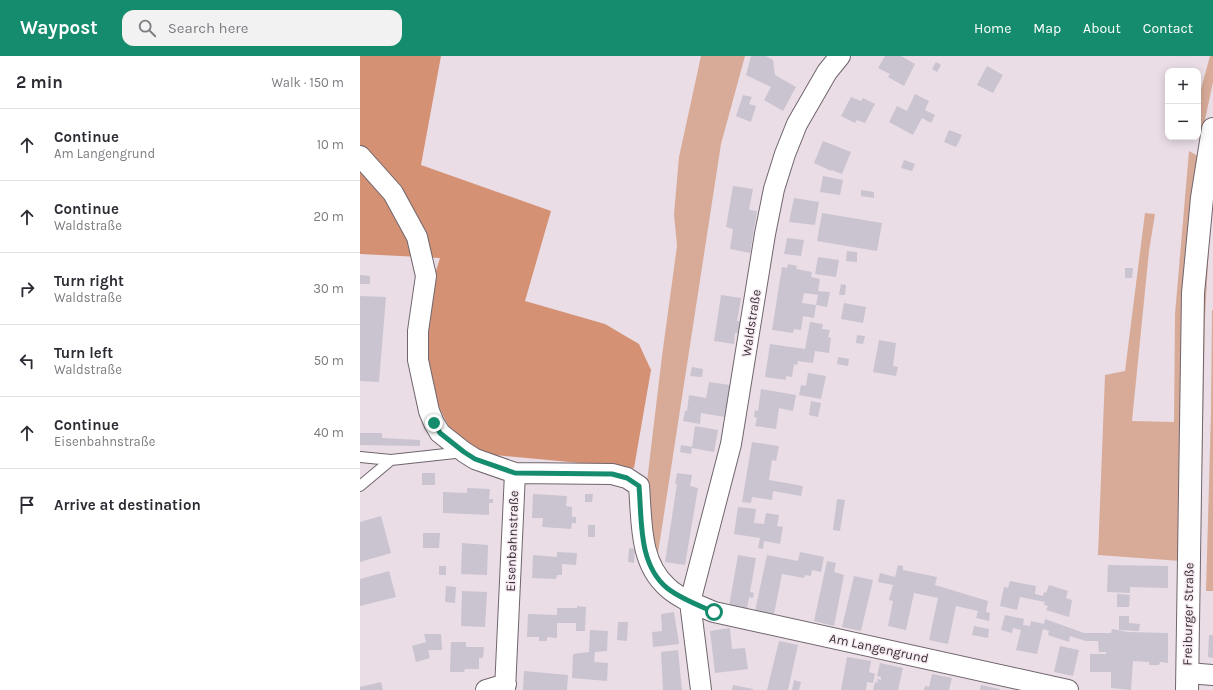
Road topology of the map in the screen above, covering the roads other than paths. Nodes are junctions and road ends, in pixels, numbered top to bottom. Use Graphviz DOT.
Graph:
graph roads {
  1 [pos="840,56"];
  2 [pos="1213,129"];
  3 [pos="360,156"];
  4 [pos="464,452"];
  5 [pos="360,457"];
  6 [pos="391,460"];
  7 [pos="515,473"];
  8 [pos="360,486"];
  9 [pos="690,602"];
  10 [pos="1213,675"];
  11 [pos="1187,682"];
  12 [pos="505,687"];
  13 [pos="486,690"];
  14 [pos="701,690"];
  15 [pos="1068,690"];
  1 -- 9 [label="street, Waldstraße"];
  2 -- 11 [label="street, Freiburger Straße"];
  3 -- 4 [label="street, Eisenbahnstraße"];
  4 -- 6 [label="lane"];
  4 -- 7 [label="street, Eisenbahnstraße"];
  5 -- 6 [label="lane"];
  6 -- 8 [label="lane"];
  7 -- 9 [label="street"];
  7 -- 12 [label="street, Eisenbahnstraße"];
  9 -- 14 [label="street, Waldstraße"];
  9 -- 15 [label="street, Am Langengrund"];
  10 -- 11 [label="street"];
  12 -- 13 [label="street, Eisenbahnstraße"];
}
